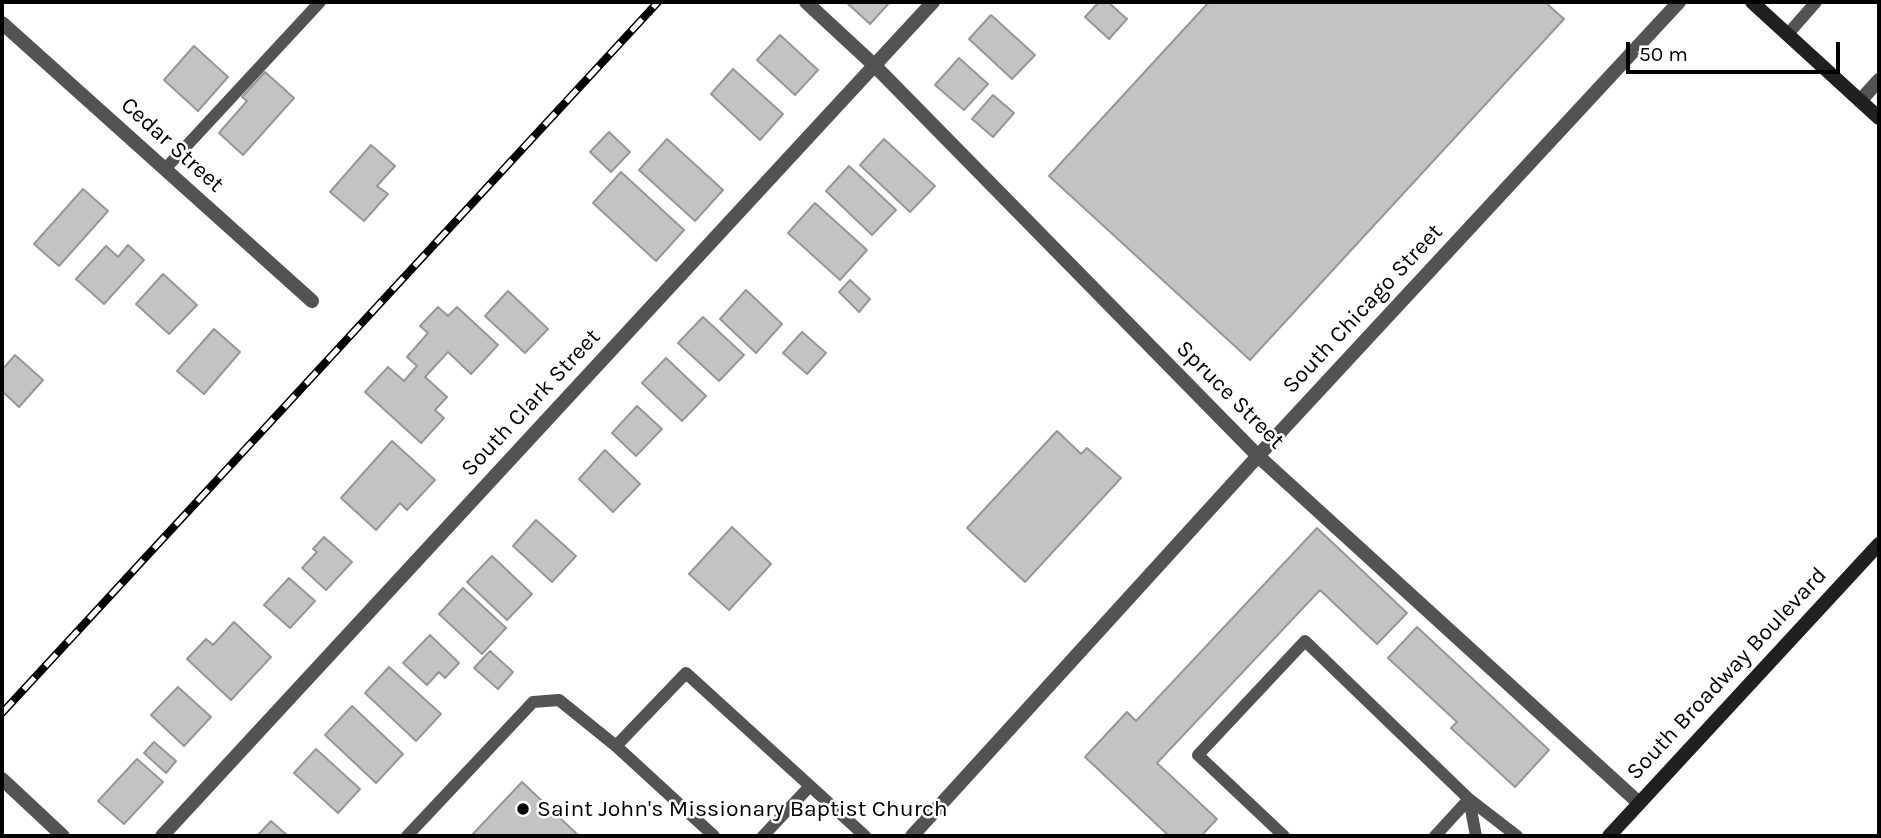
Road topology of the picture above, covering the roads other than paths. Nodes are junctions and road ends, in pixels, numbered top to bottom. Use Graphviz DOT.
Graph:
graph roads {
  1 [pos="320,2"];
  2 [pos="806,2"];
  3 [pos="933,2"];
  4 [pos="1679,2"];
  5 [pos="1752,2"];
  6 [pos="1816,2"];
  7 [pos="2,23"];
  8 [pos="1787,35"];
  9 [pos="874,65"];
  10 [pos="1879,80"];
  11 [pos="1860,101"];
  12 [pos="1879,118"];
  13 [pos="165,169"];
  14 [pos="312,301"];
  15 [pos="1258,456"];
  16 [pos="1879,544"];
  17 [pos="616,746"];
  18 [pos="2,779"];
  19 [pos="810,786"];
  20 [pos="1469,799"];
  21 [pos="1639,803"];
  22 [pos="63,836"];
  23 [pos="162,836"];
  24 [pos="407,836"];
  25 [pos="714,836"];
  26 [pos="763,836"];
  27 [pos="865,836"];
  28 [pos="912,836"];
  29 [pos="1284,836"];
  30 [pos="1435,836"];
  31 [pos="1476,836"];
  32 [pos="1517,836"];
  33 [pos="1609,836"];
  1 -- 13 [label="lane"];
  2 -- 9 [label="street, Spruce Street"];
  3 -- 9 [label="street, South Clark Street"];
  4 -- 15 [label="street, South Chicago Street"];
  5 -- 8 [label="main road"];
  6 -- 8 [label="lane"];
  7 -- 13 [label="street, Cedar Street"];
  8 -- 11 [label="main road"];
  9 -- 15 [label="street, Spruce Street"];
  9 -- 23 [label="street, South Clark Street"];
  10 -- 11 [label="street"];
  11 -- 12 [label="main road"];
  13 -- 14 [label="street, Cedar Street"];
  15 -- 21 [label="street, Spruce Street"];
  15 -- 28 [label="street, South Chicago Street"];
  16 -- 21 [label="main road, South Broadway Boulevard"];
  17 -- 19 [label="lane"];
  17 -- 24 [label="lane"];
  17 -- 25 [label="lane"];
  18 -- 22 [label="street"];
  19 -- 26 [label="lane"];
  19 -- 27 [label="lane"];
  20 -- 29 [label="lane"];
  20 -- 30 [label="lane"];
  20 -- 31 [label="lane"];
  20 -- 32 [label="lane"];
  21 -- 33 [label="main road, South Broadway Boulevard"];
}
